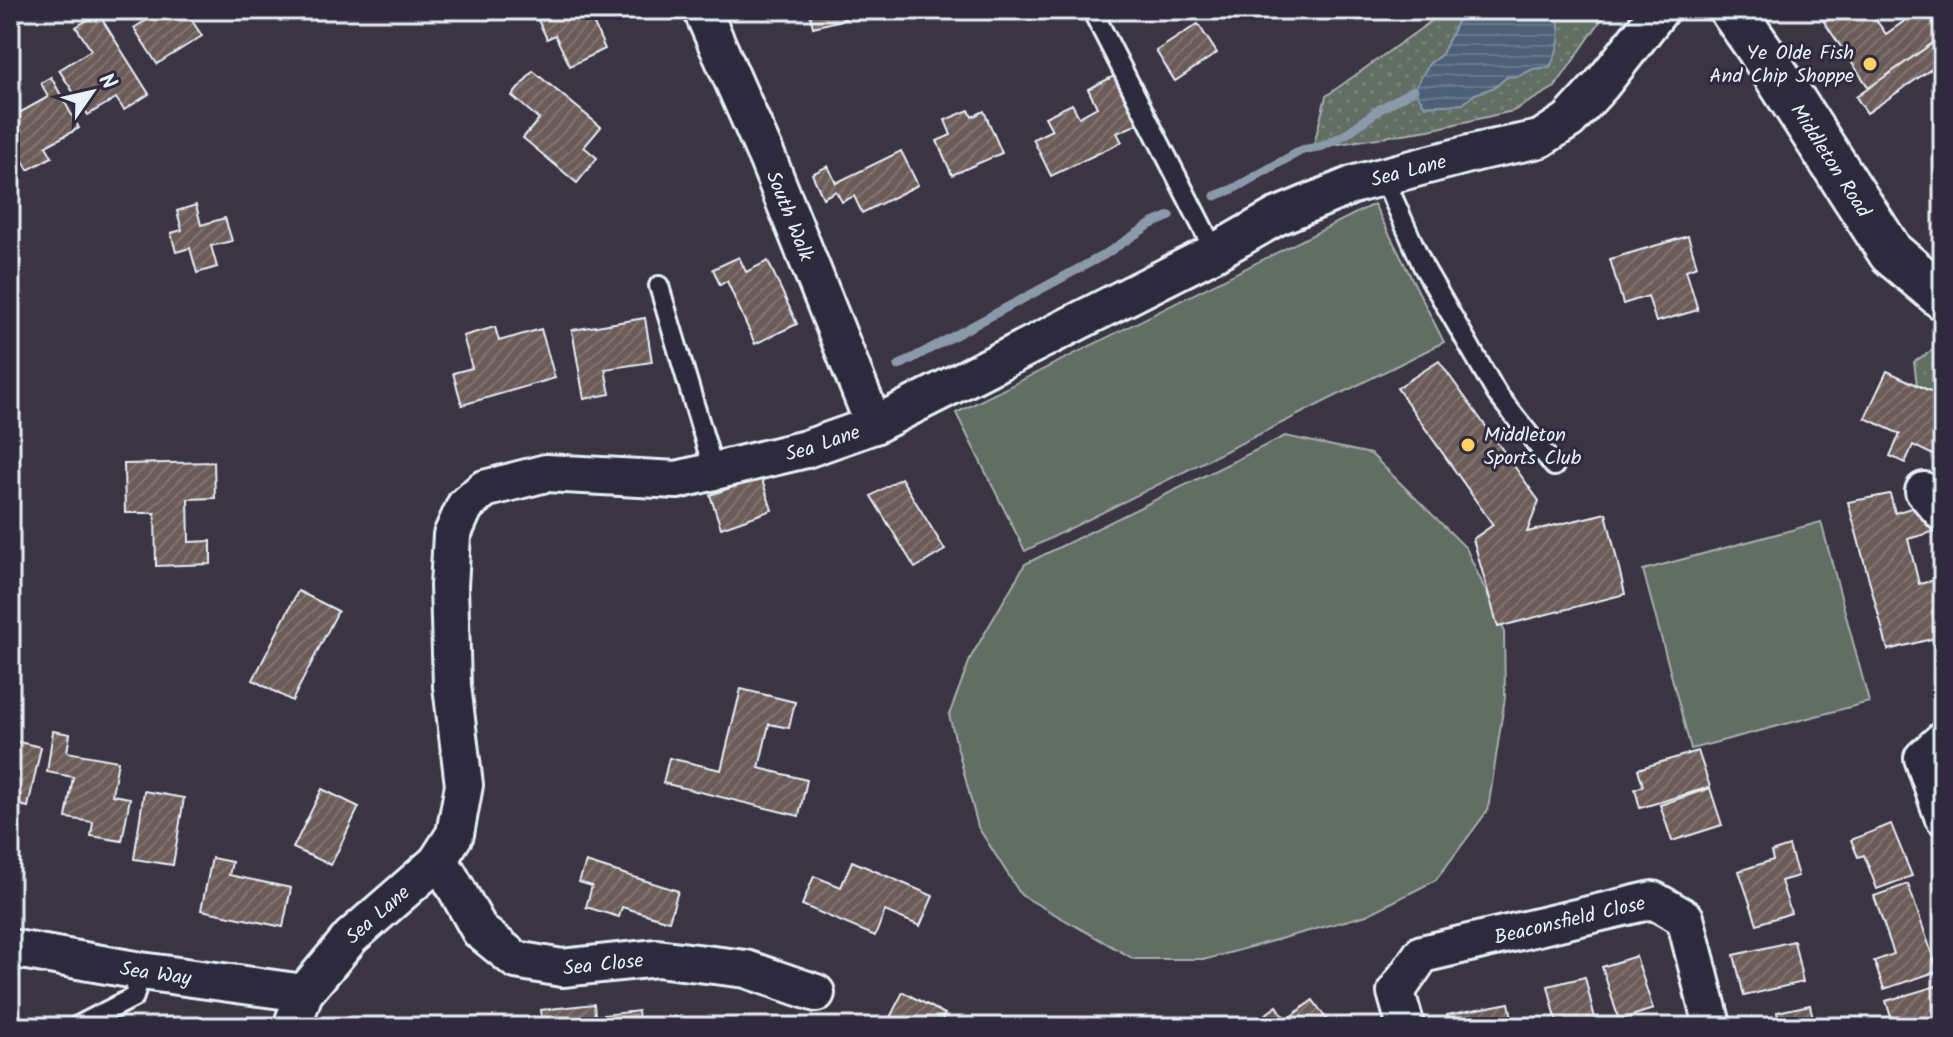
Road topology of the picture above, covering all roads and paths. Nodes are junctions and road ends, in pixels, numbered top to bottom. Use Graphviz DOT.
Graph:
graph roads {
  1 [pos="702,10"];
  2 [pos="1092,10"];
  3 [pos="1660,10"];
  4 [pos="1732,10"];
  5 [pos="1383,176"];
  6 [pos="1215,252"];
  7 [pos="659,286"];
  8 [pos="1943,297"];
  9 [pos="874,425"];
  10 [pos="1554,466"];
  11 [pos="714,471"];
  12 [pos="1943,740"];
  13 [pos="1943,816"];
  14 [pos="437,862"];
  15 [pos="10,948"];
  16 [pos="141,971"];
  17 [pos="304,993"];
  18 [pos="816,993"];
  19 [pos="1712,1025"];
  20 [pos="76,1027"];
  21 [pos="292,1027"];
  22 [pos="1406,1027"];
  1 -- 9 [label="street, South Walk"];
  2 -- 6 [label="lane"];
  3 -- 5 [label="street, Sea Lane"];
  4 -- 8 [label="main road, Middleton Road"];
  5 -- 6 [label="street, Sea Lane"];
  5 -- 10 [label="lane"];
  6 -- 9 [label="street, Sea Lane"];
  7 -- 11 [label="lane"];
  9 -- 11 [label="street, Sea Lane"];
  11 -- 14 [label="street, Sea Lane"];
  12 -- 13 [label="street"];
  14 -- 17 [label="street, Sea Lane"];
  14 -- 18 [label="street, Sea Close"];
  15 -- 16 [label="street, Sea Way"];
  16 -- 17 [label="street, Sea Way"];
  16 -- 20 [label="lane"];
  17 -- 21 [label="street, Sea Lane"];
  19 -- 22 [label="street, Beaconsfield Close"];
}
